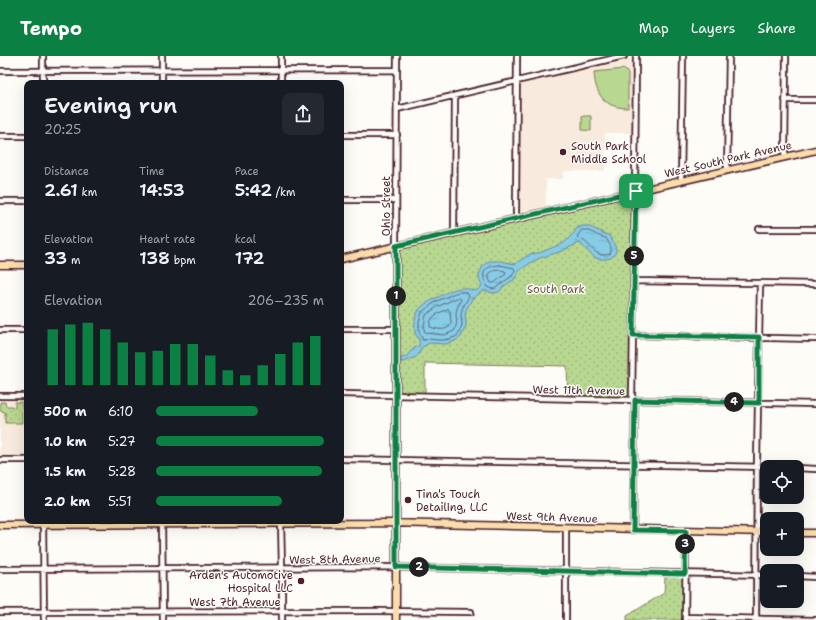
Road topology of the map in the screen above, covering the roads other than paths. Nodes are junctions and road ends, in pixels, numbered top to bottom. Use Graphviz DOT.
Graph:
graph roads {
  1 [pos="43,56"];
  2 [pos="162,56"];
  3 [pos="281,56"];
  4 [pos="397,56"];
  5 [pos="517,56"];
  6 [pos="624,56"];
  7 [pos="636,56"];
  8 [pos="683,56"];
  9 [pos="729,56"];
  10 [pos="786,56"];
  11 [pos="397,70"];
  12 [pos="0,71"];
  13 [pos="43,71"];
  14 [pos="162,71"];
  15 [pos="281,71"];
  16 [pos="43,80"];
  17 [pos="162,80"];
  18 [pos="281,80"];
  19 [pos="517,81"];
  20 [pos="455,96"];
  21 [pos="786,100"];
  22 [pos="816,100"];
  23 [pos="397,109"];
  24 [pos="344,135"];
  25 [pos="397,135"];
  26 [pos="0,136"];
  27 [pos="24,136"];
  28 [pos="816,150"];
  29 [pos="785,157"];
  30 [pos="727,170"];
  31 [pos="681,180"];
  32 [pos="636,191"];
  33 [pos="344,200"];
  34 [pos="396,200"];
  35 [pos="0,201"];
  36 [pos="24,201"];
  37 [pos="517,219"];
  38 [pos="759,228"];
  39 [pos="816,229"];
  40 [pos="454,233"];
  41 [pos="396,246"];
  42 [pos="344,257"];
  43 [pos="24,265"];
  44 [pos="0,266"];
  45 [pos="634,281"];
  46 [pos="760,283"];
  47 [pos="816,284"];
  48 [pos="396,329"];
  49 [pos="0,330"];
  50 [pos="24,330"];
  51 [pos="344,330"];
  52 [pos="633,335"];
  53 [pos="759,337"];
  54 [pos="816,339"];
  55 [pos="344,394"];
  56 [pos="396,395"];
  57 [pos="0,396"];
  58 [pos="24,396"];
  59 [pos="633,400"];
  60 [pos="759,403"];
  61 [pos="816,404"];
  62 [pos="344,459"];
  63 [pos="0,460"];
  64 [pos="24,460"];
  65 [pos="396,460"];
  66 [pos="634,465"];
  67 [pos="757,467"];
  68 [pos="760,467"];
  69 [pos="804,468"];
  70 [pos="816,469"];
  71 [pos="344,523"];
  72 [pos="396,523"];
  73 [pos="29,524"];
  74 [pos="43,524"];
  75 [pos="162,524"];
  76 [pos="281,524"];
  77 [pos="0,526"];
  78 [pos="566,527"];
  79 [pos="633,530"];
  80 [pos="686,531"];
  81 [pos="756,532"];
  82 [pos="760,532"];
  83 [pos="804,533"];
  84 [pos="816,533"];
  85 [pos="396,567"];
  86 [pos="282,568"];
  87 [pos="44,569"];
  88 [pos="163,569"];
  89 [pos="0,570"];
  90 [pos="566,571"];
  91 [pos="685,574"];
  92 [pos="756,575"];
  93 [pos="760,575"];
  94 [pos="804,576"];
  95 [pos="816,577"];
  96 [pos="282,611"];
  97 [pos="396,611"];
  98 [pos="0,612"];
  99 [pos="44,612"];
  100 [pos="164,612"];
  101 [pos="471,612"];
  102 [pos="685,619"];
  103 [pos="756,619"];
  104 [pos="44,620"];
  105 [pos="164,620"];
  106 [pos="282,620"];
  107 [pos="396,620"];
  108 [pos="566,620"];
  109 [pos="816,620"];
  1 -- 13 [label="street"];
  2 -- 14 [label="street"];
  3 -- 15 [label="street"];
  4 -- 11 [label="street, Ohio Street"];
  5 -- 19 [label="street"];
  6 -- 19 [label="street"];
  7 -- 32 [label="street"];
  8 -- 31 [label="street"];
  9 -- 30 [label="street"];
  10 -- 21 [label="street"];
  11 -- 15 [label="street"];
  11 -- 23 [label="street, Ohio Street"];
  12 -- 13 [label="street"];
  13 -- 14 [label="street"];
  13 -- 16 [label="street"];
  14 -- 15 [label="street"];
  14 -- 17 [label="street"];
  15 -- 18 [label="street"];
  19 -- 20 [label="street"];
  19 -- 37 [label="street"];
  20 -- 23 [label="street"];
  20 -- 40 [label="street"];
  21 -- 22 [label="street"];
  21 -- 29 [label="street"];
  23 -- 25 [label="street, Ohio Street"];
  24 -- 25 [label="street"];
  25 -- 34 [label="street, Ohio Street"];
  26 -- 27 [label="street"];
  28 -- 29 [label="main road, West South Park Avenue"];
  29 -- 30 [label="main road, West South Park Avenue"];
  30 -- 31 [label="main road, West South Park Avenue"];
  31 -- 32 [label="main road, West South Park Avenue"];
  32 -- 37 [label="main road, West South Park Avenue"];
  32 -- 45 [label="street"];
  33 -- 34 [label="street"];
  34 -- 41 [label="street, Ohio Street"];
  35 -- 36 [label="street"];
  37 -- 40 [label="main road, West South Park Avenue"];
  38 -- 39 [label="street"];
  40 -- 41 [label="main road, West South Park Avenue"];
  41 -- 42 [label="main road, West South Park Avenue"];
  41 -- 48 [label="main road, Ohio Street"];
  43 -- 44 [label="main road"];
  45 -- 46 [label="street"];
  45 -- 52 [label="street"];
  46 -- 47 [label="street"];
  46 -- 53 [label="street"];
  48 -- 51 [label="street"];
  48 -- 56 [label="main road, Ohio Street"];
  49 -- 50 [label="street"];
  52 -- 53 [label="street"];
  52 -- 59 [label="street"];
  53 -- 54 [label="street"];
  53 -- 60 [label="street"];
  55 -- 56 [label="street, West 11th Avenue"];
  56 -- 59 [label="street, West 11th Avenue"];
  56 -- 65 [label="main road, Ohio Street"];
  57 -- 58 [label="street"];
  59 -- 60 [label="street, West 11th Avenue"];
  59 -- 66 [label="street"];
  60 -- 61 [label="street, West 11th Avenue"];
  60 -- 67 [label="street"];
  62 -- 65 [label="street"];
  63 -- 64 [label="street"];
  65 -- 66 [label="street"];
  65 -- 72 [label="main road, Ohio Street"];
  66 -- 67 [label="street"];
  66 -- 79 [label="street"];
  67 -- 68 [label="street"];
  67 -- 81 [label="street"];
  69 -- 70 [label="street"];
  71 -- 72 [label="main road, West 9th Avenue"];
  72 -- 78 [label="main road, West 9th Avenue"];
  72 -- 85 [label="main road, Ohio Street"];
  73 -- 77 [label="main road, West 9th Avenue"];
  74 -- 87 [label="street"];
  75 -- 88 [label="street"];
  76 -- 86 [label="street"];
  78 -- 79 [label="main road, West 9th Avenue"];
  78 -- 90 [label="street"];
  79 -- 80 [label="main road, West 9th Avenue"];
  80 -- 81 [label="main road, West 9th Avenue"];
  80 -- 91 [label="street"];
  81 -- 82 [label="main road, West 9th Avenue"];
  81 -- 92 [label="street"];
  83 -- 84 [label="main road"];
  85 -- 86 [label="street, West 8th Avenue"];
  85 -- 90 [label="street, West 8th Avenue"];
  85 -- 97 [label="main road, Ohio Street"];
  86 -- 88 [label="street, West 8th Avenue"];
  86 -- 96 [label="street"];
  87 -- 88 [label="street, West 8th Avenue"];
  87 -- 89 [label="street, West 8th Avenue"];
  87 -- 99 [label="street"];
  88 -- 100 [label="street"];
  90 -- 91 [label="street, West 8th Avenue"];
  90 -- 108 [label="street"];
  91 -- 92 [label="street, West 8th Avenue"];
  91 -- 102 [label="street"];
  92 -- 93 [label="street, West 8th Avenue"];
  92 -- 103 [label="street"];
  94 -- 95 [label="street"];
  96 -- 97 [label="street, West 7th Avenue"];
  96 -- 100 [label="street, West 7th Avenue"];
  96 -- 106 [label="street"];
  97 -- 101 [label="street, West 7th Avenue"];
  97 -- 107 [label="main road, Ohio Street"];
  98 -- 99 [label="street, West 7th Avenue"];
  99 -- 100 [label="street, West 7th Avenue"];
  99 -- 104 [label="street"];
  100 -- 105 [label="street"];
  102 -- 103 [label="street"];
  103 -- 109 [label="street"];
}
